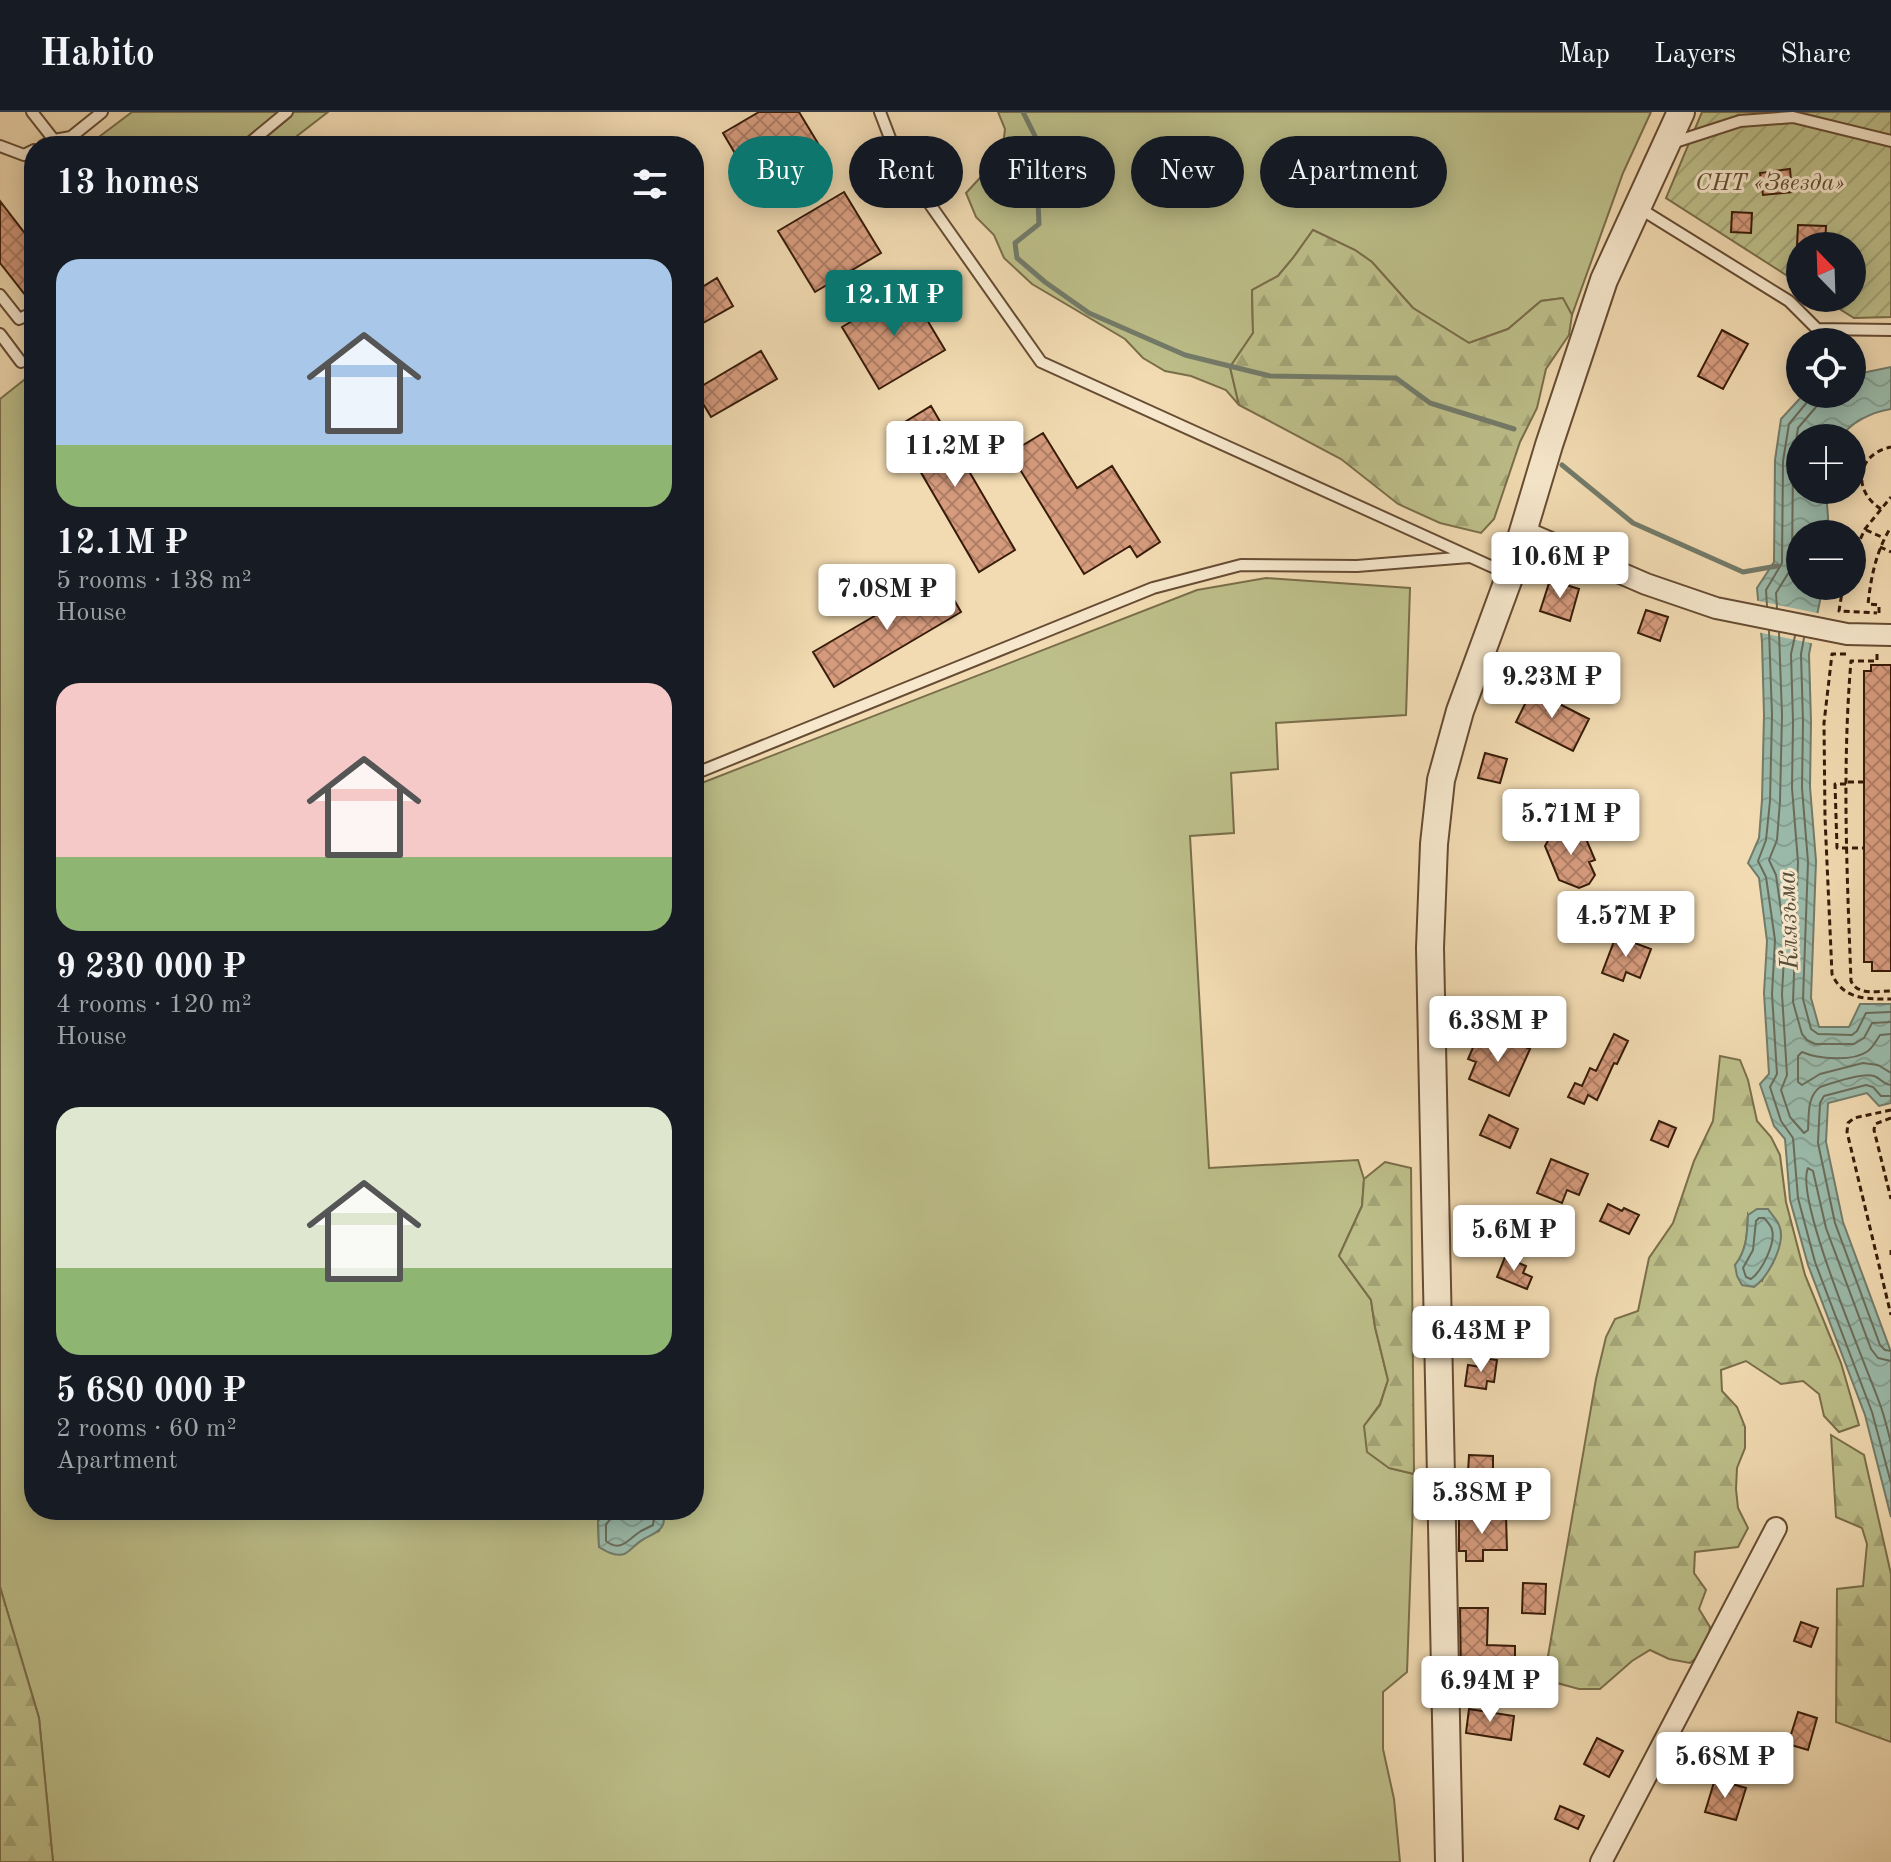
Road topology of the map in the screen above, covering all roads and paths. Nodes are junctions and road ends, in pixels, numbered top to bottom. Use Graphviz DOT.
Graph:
graph roads {
  1 [pos="32,112"];
  2 [pos="102,112"];
  3 [pos="287,112"];
  4 [pos="880,112"];
  5 [pos="1681,112"];
  6 [pos="51,136"];
  7 [pos="72,136"];
  8 [pos="259,136"];
  9 [pos="1891,141"];
  10 [pos="1666,145"];
  11 [pos="0,146"];
  12 [pos="24,155"];
  13 [pos="1637,207"];
  14 [pos="0,295"];
  15 [pos="24,317"];
  16 [pos="1891,330"];
  17 [pos="0,334"];
  18 [pos="21,362"];
  19 [pos="1891,447"];
  20 [pos="1891,497"];
  21 [pos="1881,509"];
  22 [pos="1891,527"];
  23 [pos="1866,528"];
  24 [pos="1866,529"];
  25 [pos="1523,531"];
  26 [pos="1884,538"];
  27 [pos="1880,547"];
  28 [pos="1891,552"];
  29 [pos="1469,557"];
  30 [pos="1510,575"];
  31 [pos="1841,600"];
  32 [pos="1884,641"];
  33 [pos="1846,644"];
  34 [pos="704,770"];
  35 [pos="1864,782"];
  36 [pos="1846,783"];
  37 [pos="1825,818"];
  38 [pos="1836,818"];
  39 [pos="1847,848"];
  40 [pos="1864,848"];
  41 [pos="1891,991"];
  42 [pos="1891,999"];
  43 [pos="1891,1110"];
  44 [pos="1891,1118"];
  45 [pos="1891,1199"];
  46 [pos="1891,1286"];
  47 [pos="1884,1288"];
  48 [pos="1891,1315"];
  49 [pos="1776,1528"];
  50 [pos="1449,1862"];
  51 [pos="1601,1862"];
  1 -- 6 [label="lane"];
  2 -- 7 [label="lane"];
  3 -- 8 [label="lane"];
  4 -- 29 [label="lane"];
  5 -- 10 [label="street"];
  9 -- 10 [label="lane"];
  10 -- 13 [label="street"];
  11 -- 12 [label="lane"];
  13 -- 16 [label="lane"];
  13 -- 25 [label="street"];
  14 -- 15 [label="lane"];
  17 -- 18 [label="lane"];
  19 -- 21 [label="path"];
  20 -- 21 [label="path"];
  21 -- 23 [label="path"];
  22 -- 26 [label="path"];
  24 -- 26 [label="path"];
  25 -- 30 [label="street"];
  25 -- 33 [label="street"];
  26 -- 27 [label="path"];
  27 -- 28 [label="path"];
  27 -- 31 [label="path"];
  29 -- 30 [label="lane"];
  29 -- 34 [label="lane"];
  30 -- 50 [label="street"];
  32 -- 33 [label="street"];
  32 -- 36 [label="path"];
  33 -- 37 [label="path"];
  35 -- 36 [label="path"];
  36 -- 38 [label="path"];
  36 -- 39 [label="path"];
  37 -- 38 [label="path"];
  37 -- 42 [label="path"];
  38 -- 39 [label="path"];
  39 -- 40 [label="path"];
  39 -- 41 [label="path"];
  43 -- 47 [label="path"];
  44 -- 45 [label="path"];
  46 -- 47 [label="path"];
  47 -- 48 [label="path"];
  49 -- 51 [label="street"];
}
